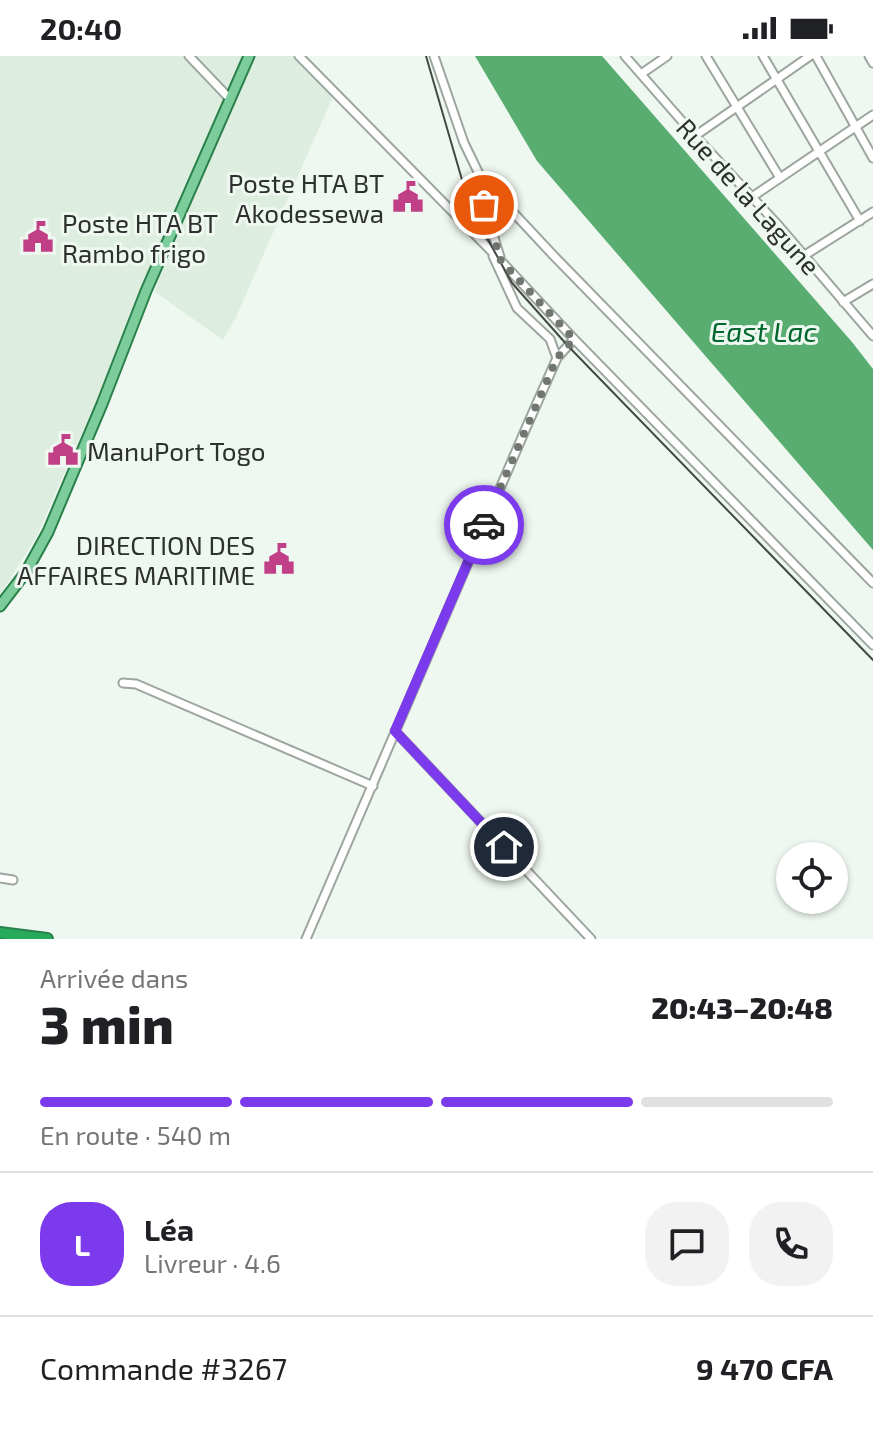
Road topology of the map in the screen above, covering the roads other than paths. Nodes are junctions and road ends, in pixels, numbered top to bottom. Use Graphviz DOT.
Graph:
graph roads {
  1 [pos="189,56"];
  2 [pos="249,56"];
  3 [pos="299,56"];
  4 [pos="434,56"];
  5 [pos="625,56"];
  6 [pos="667,56"];
  7 [pos="706,56"];
  8 [pos="763,56"];
  9 [pos="810,56"];
  10 [pos="816,56"];
  11 [pos="869,56"];
  12 [pos="873,63"];
  13 [pos="641,74"];
  14 [pos="776,80"];
  15 [pos="230,99"];
  16 [pos="737,107"];
  17 [pos="873,115"];
  18 [pos="854,127"];
  19 [pos="695,136"];
  20 [pos="818,153"];
  21 [pos="873,158"];
  22 [pos="481,178"];
  23 [pos="780,178"];
  24 [pos="752,197"];
  25 [pos="873,212"];
  26 [pos="860,221"];
  27 [pos="491,251"];
  28 [pos="805,255"];
  29 [pos="501,261"];
  30 [pos="873,284"];
  31 [pos="843,302"];
  32 [pos="872,334"];
  33 [pos="574,339"];
  34 [pos="557,358"];
  35 [pos="873,583"];
  36 [pos="0,606"];
  37 [pos="873,645"];
  38 [pos="123,683"];
  39 [pos="395,731"];
  40 [pos="373,786"];
  41 [pos="0,878"];
  42 [pos="13,880"];
  43 [pos="0,933"];
  44 [pos="47,939"];
  45 [pos="306,939"];
  46 [pos="591,939"];
  1 -- 15 [label="street"];
  2 -- 15 [label="main road"];
  3 -- 27 [label="street"];
  4 -- 22 [label="street"];
  5 -- 13 [label="street, Rue de la Lagune"];
  6 -- 13 [label="street"];
  7 -- 16 [label="street"];
  8 -- 14 [label="street"];
  9 -- 14 [label="street"];
  10 -- 18 [label="street"];
  11 -- 12 [label="street"];
  13 -- 19 [label="street, Rue de la Lagune"];
  14 -- 16 [label="street"];
  14 -- 20 [label="street"];
  15 -- 36 [label="main road"];
  16 -- 19 [label="street"];
  16 -- 23 [label="street"];
  17 -- 18 [label="street"];
  18 -- 20 [label="street"];
  18 -- 21 [label="street"];
  19 -- 24 [label="street, Rue de la Lagune"];
  20 -- 23 [label="street"];
  20 -- 26 [label="street"];
  22 -- 29 [label="street"];
  22 -- 35 [label="street"];
  23 -- 24 [label="street"];
  24 -- 28 [label="street, Rue de la Lagune"];
  25 -- 26 [label="street"];
  26 -- 28 [label="street"];
  27 -- 29 [label="street"];
  27 -- 34 [label="street"];
  28 -- 31 [label="street, Rue de la Lagune"];
  29 -- 33 [label="street"];
  30 -- 31 [label="street"];
  31 -- 32 [label="street, Rue de la Lagune"];
  33 -- 34 [label="street"];
  33 -- 37 [label="street"];
  34 -- 39 [label="street"];
  38 -- 40 [label="street"];
  39 -- 40 [label="street"];
  39 -- 46 [label="street"];
  40 -- 45 [label="street"];
  41 -- 42 [label="street"];
  43 -- 44 [label="highway"];
}
